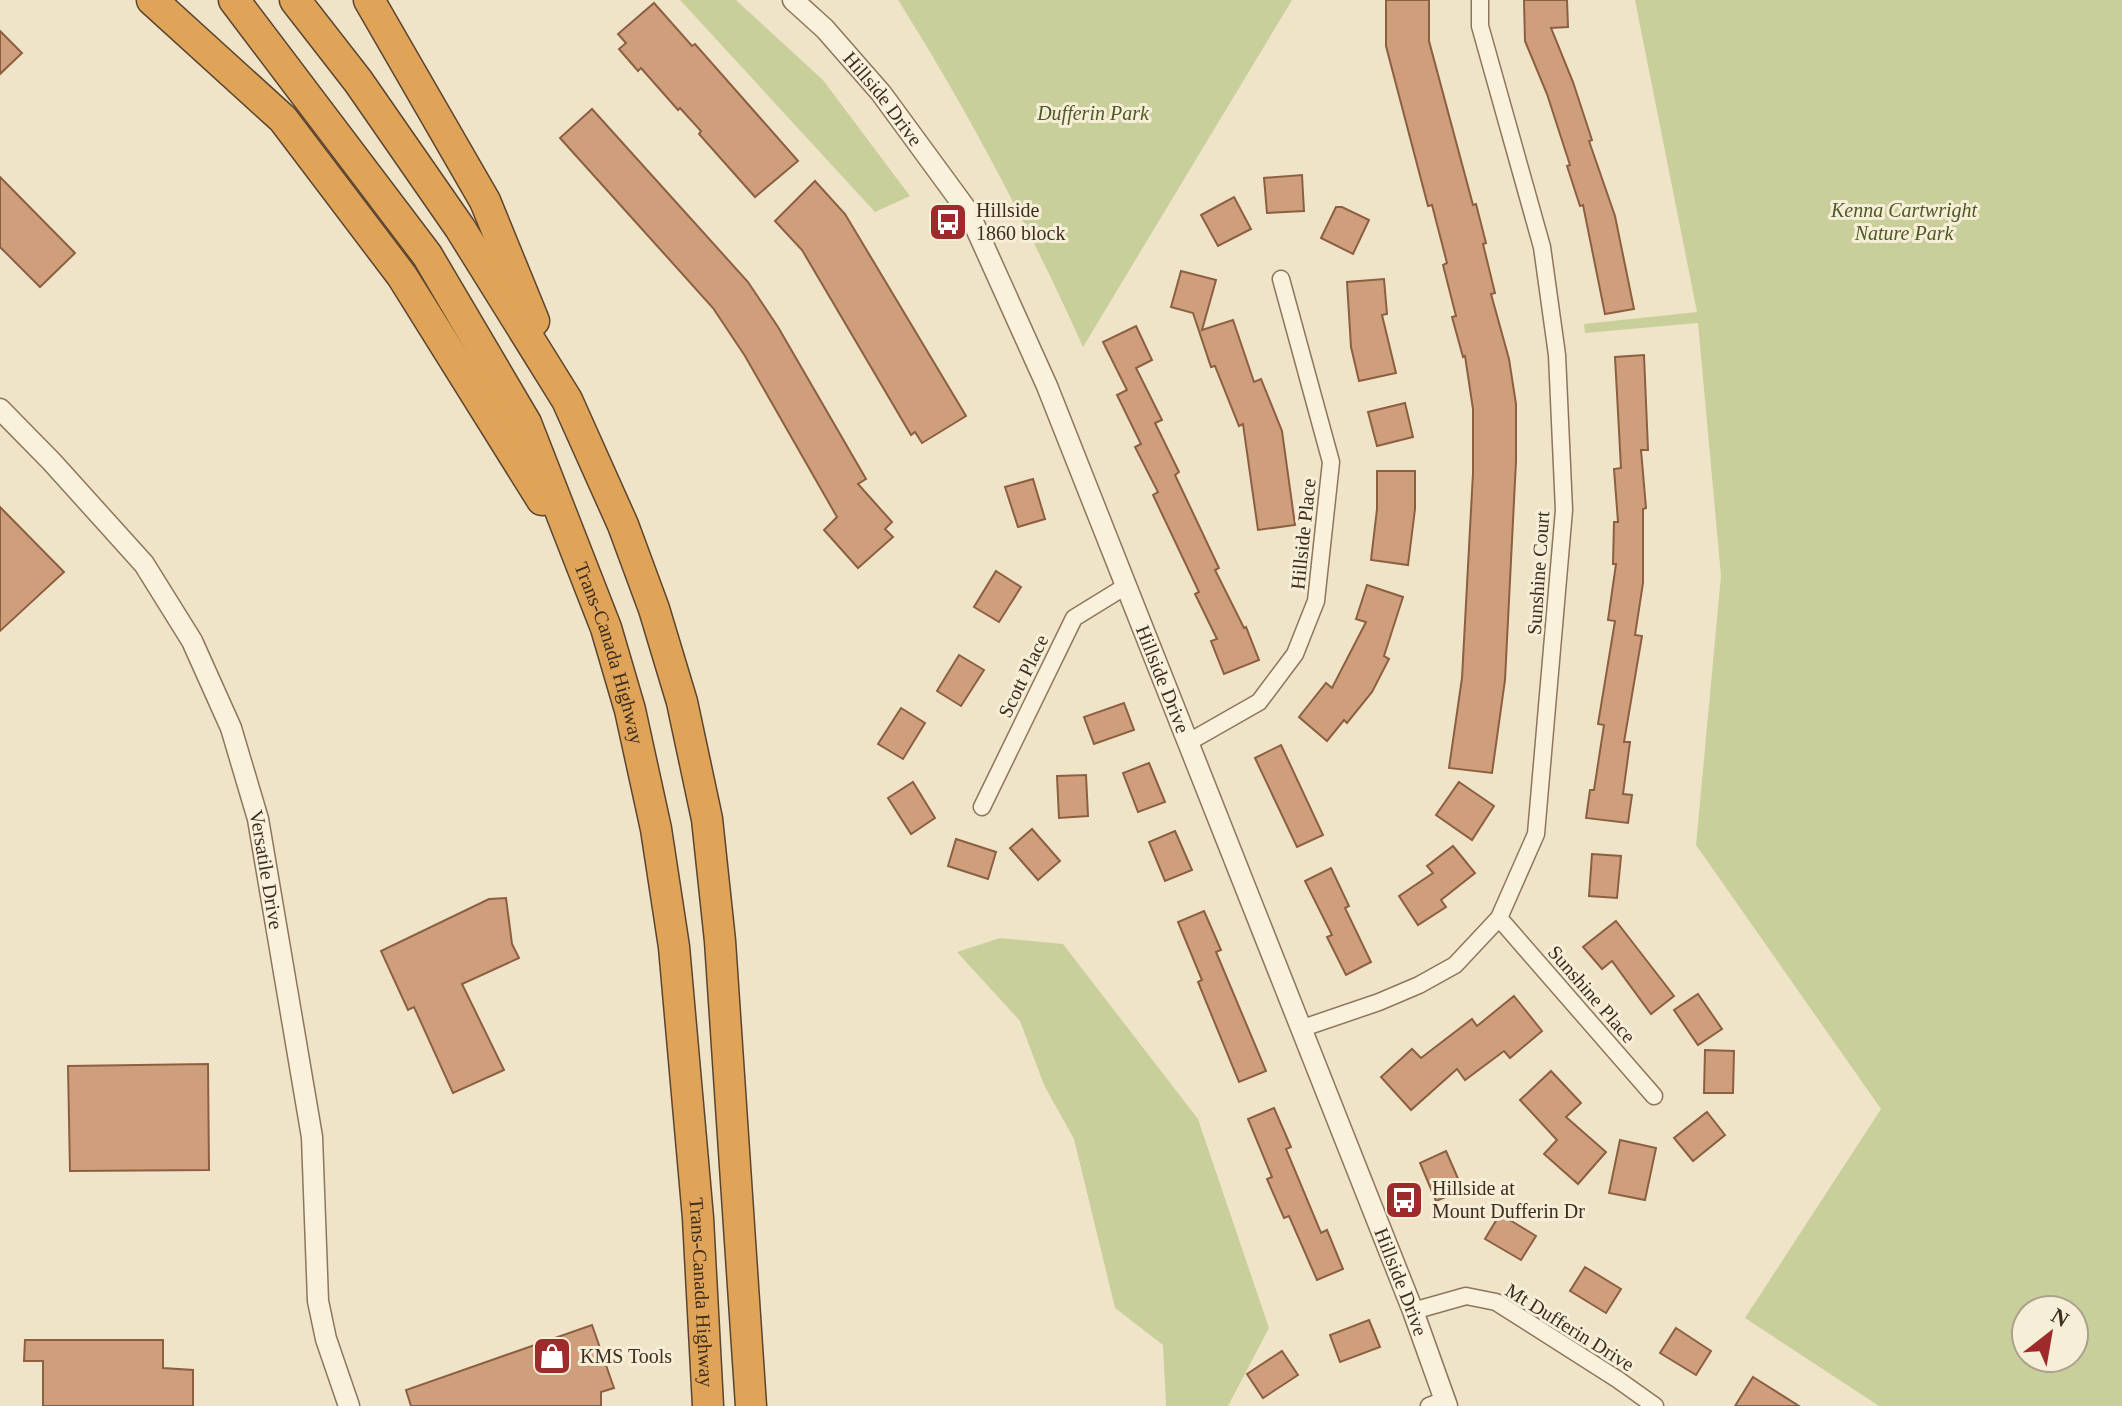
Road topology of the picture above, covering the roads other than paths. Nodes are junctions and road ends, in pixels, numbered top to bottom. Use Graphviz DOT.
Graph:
graph roads {
  1 [pos="152,0"];
  2 [pos="234,0"];
  3 [pos="295,0"];
  4 [pos="369,0"];
  5 [pos="793,0"];
  6 [pos="1480,0"];
  7 [pos="1281,279"];
  8 [pos="567,400"];
  9 [pos="0,409"];
  10 [pos="583,566"];
  11 [pos="1126,586"];
  12 [pos="1187,743"];
  13 [pos="982,807"];
  14 [pos="1499,918"];
  15 [pos="1300,1029"];
  16 [pos="1654,1096"];
  17 [pos="1413,1311"];
  18 [pos="1440,1404"];
  19 [pos="349,1406"];
  20 [pos="708,1406"];
  21 [pos="751,1406"];
  22 [pos="1655,1406"];
  1 -- 10 [label="highway"];
  2 -- 10 [label="highway, Trans-Canada Highway"];
  3 -- 8 [label="highway"];
  4 -- 8 [label="highway"];
  5 -- 11 [label="street, Hillside Drive"];
  6 -- 14 [label="street, Sunshine Court"];
  7 -- 12 [label="street, Hillside Place"];
  8 -- 21 [label="highway"];
  9 -- 19 [label="street, Versatile Drive"];
  10 -- 20 [label="highway, Trans-Canada Highway"];
  11 -- 12 [label="street, Hillside Drive"];
  11 -- 13 [label="street, Scott Place"];
  12 -- 15 [label="street, Hillside Drive"];
  14 -- 15 [label="street, Sunshine Court"];
  14 -- 16 [label="street, Sunshine Place"];
  15 -- 17 [label="street, Hillside Drive"];
  17 -- 18 [label="street, Hillside Drive"];
  17 -- 22 [label="street, Mt Dufferin Drive"];
}
